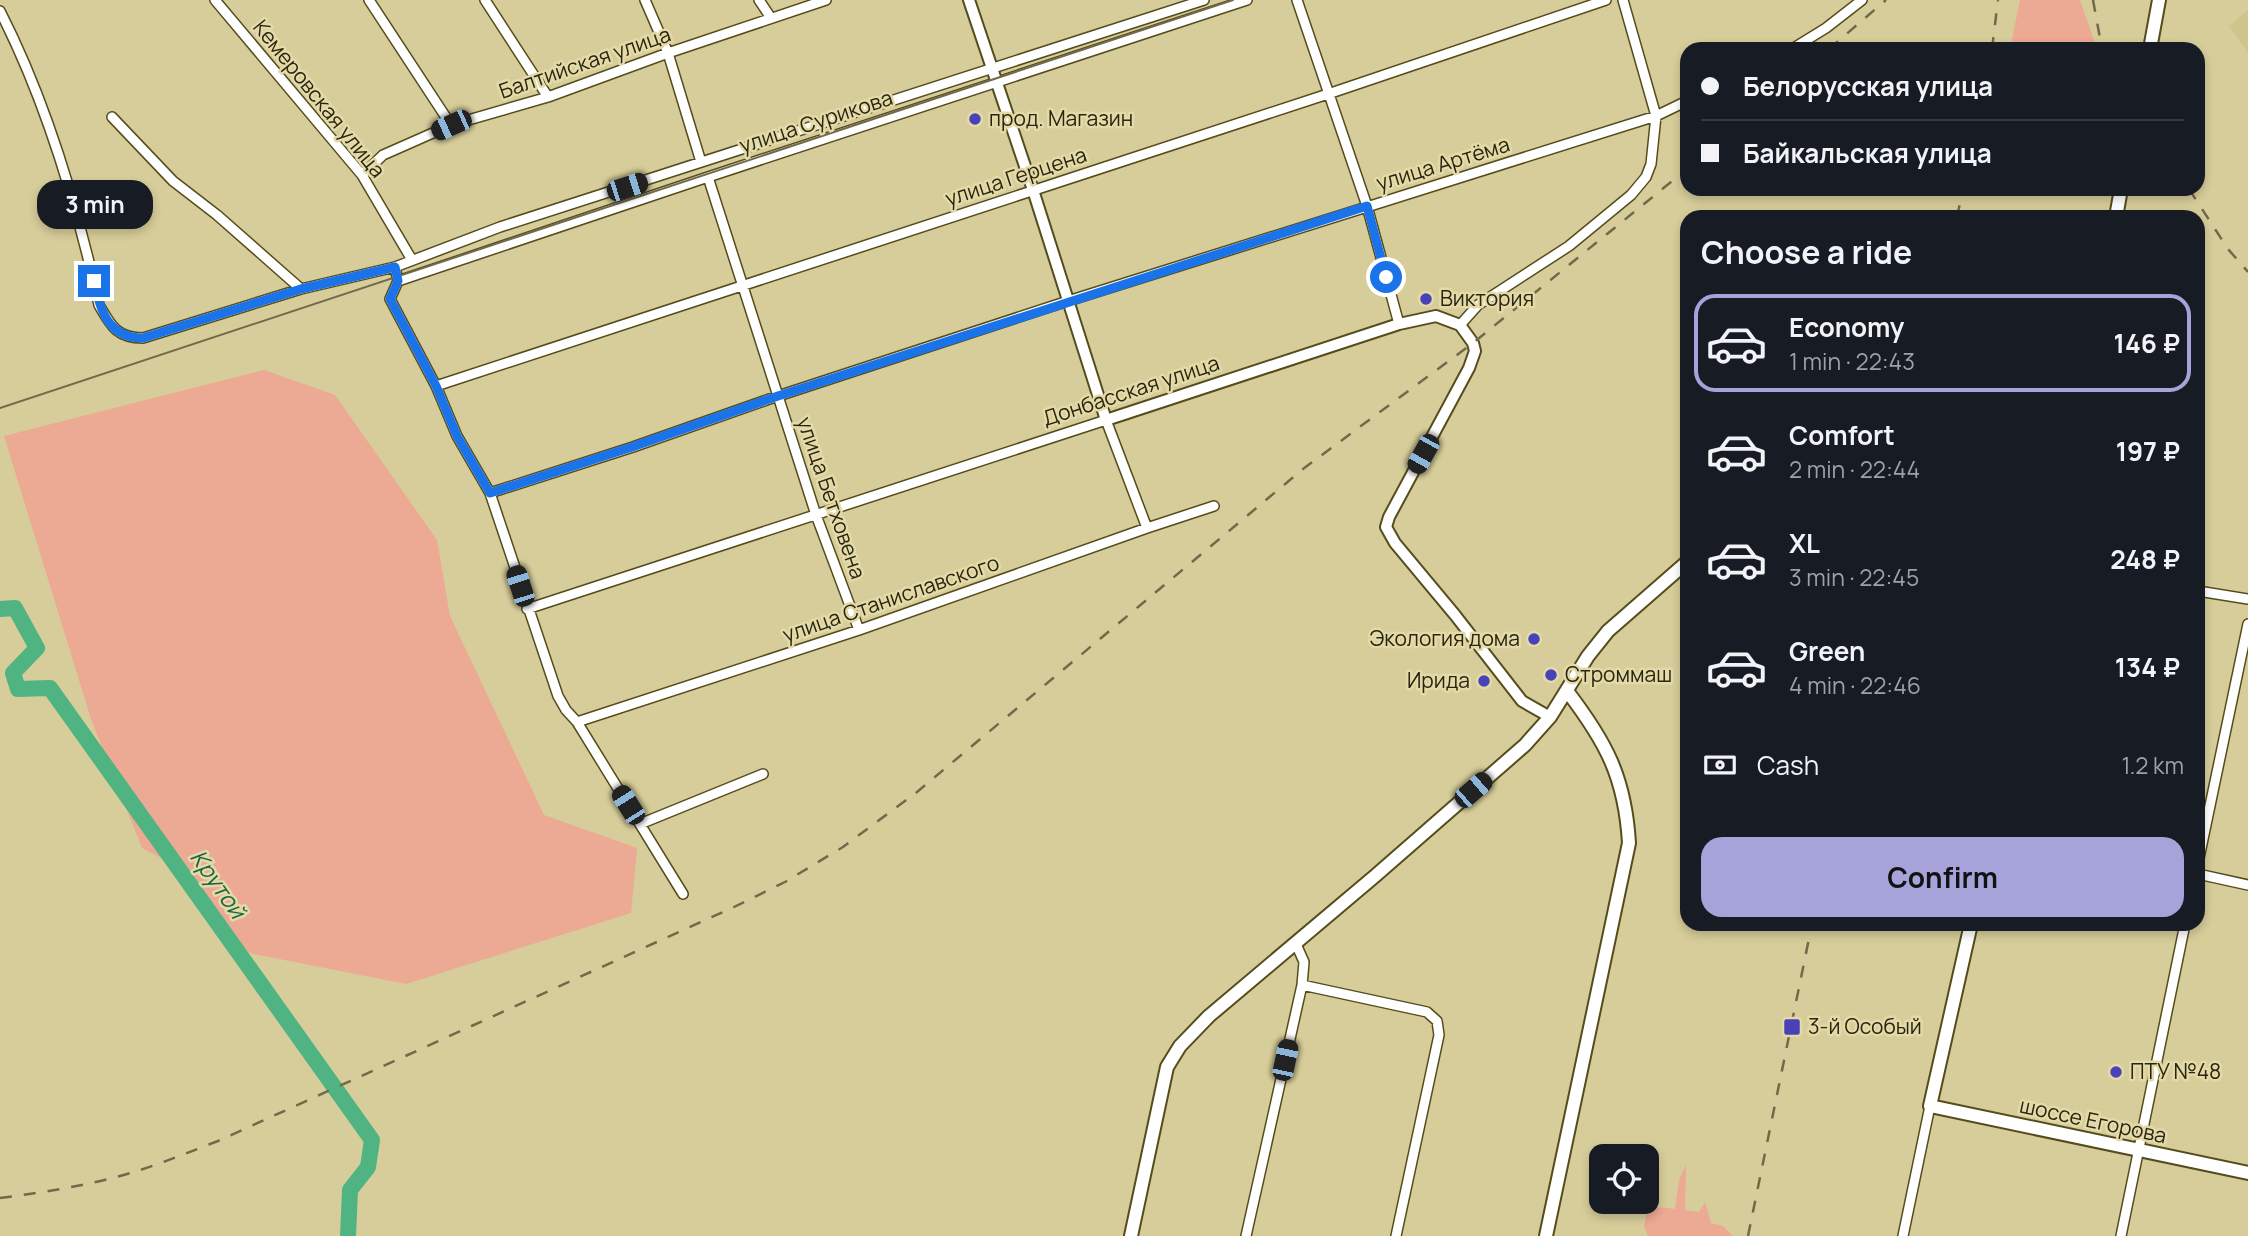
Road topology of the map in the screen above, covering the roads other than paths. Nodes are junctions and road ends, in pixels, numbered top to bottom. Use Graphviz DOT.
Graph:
graph roads {
  1 [pos="215,0"];
  2 [pos="369,0"];
  3 [pos="485,0"];
  4 [pos="645,0"];
  5 [pos="759,0"];
  6 [pos="827,0"];
  7 [pos="969,0"];
  8 [pos="1204,0"];
  9 [pos="1247,0"];
  10 [pos="1297,0"];
  11 [pos="1606,0"];
  12 [pos="1623,0"];
  13 [pos="1862,0"];
  14 [pos="2160,0"];
  15 [pos="0,11"];
  16 [pos="771,18"];
  17 [pos="1803,42"];
  18 [pos="2151,42"];
  19 [pos="668,53"];
  20 [pos="992,68"];
  21 [pos="996,82"];
  22 [pos="1328,94"];
  23 [pos="548,97"];
  24 [pos="1680,104"];
  25 [pos="1656,116"];
  26 [pos="112,117"];
  27 [pos="451,125"];
  28 [pos="701,162"];
  29 [pos="362,175"];
  30 [pos="708,177"];
  31 [pos="1032,190"];
  32 [pos="1367,206"];
  33 [pos="412,260"];
  34 [pos="395,267"];
  35 [pos="398,281"];
  36 [pos="743,285"];
  37 [pos="301,289"];
  38 [pos="1068,301"];
  39 [pos="1399,324"];
  40 [pos="1460,325"];
  41 [pos="436,386"];
  42 [pos="778,396"];
  43 [pos="1106,420"];
  44 [pos="490,493"];
  45 [pos="1214,506"];
  46 [pos="816,515"];
  47 [pos="1147,528"];
  48 [pos="1680,568"];
  49 [pos="2205,592"];
  50 [pos="2248,599"];
  51 [pos="527,609"];
  52 [pos="2248,624"];
  53 [pos="859,630"];
  54 [pos="1567,691"];
  55 [pos="1550,717"];
  56 [pos="577,722"];
  57 [pos="763,774"];
  58 [pos="640,824"];
  59 [pos="2205,830"];
  60 [pos="2205,876"];
  61 [pos="2248,885"];
  62 [pos="683,894"];
  63 [pos="1969,931"];
  64 [pos="2184,931"];
  65 [pos="1296,943"];
  66 [pos="1302,985"];
  67 [pos="1930,1106"];
  68 [pos="2138,1150"];
  69 [pos="2248,1173"];
  70 [pos="1131,1236"];
  71 [pos="1246,1236"];
  72 [pos="1396,1236"];
  73 [pos="1546,1236"];
  74 [pos="1903,1236"];
  75 [pos="2121,1236"];
  1 -- 29 [label="street, Кемеровская улица"];
  2 -- 27 [label="street"];
  3 -- 23 [label="street"];
  4 -- 19 [label="street"];
  5 -- 16 [label="street"];
  6 -- 16 [label="street, Балтийская улица"];
  7 -- 20 [label="street"];
  8 -- 20 [label="street, улица Сурикова"];
  9 -- 21 [label="street, улица Сурикова"];
  10 -- 22 [label="street"];
  11 -- 22 [label="street, улица Герцена"];
  12 -- 25 [label="street"];
  13 -- 17 [label="street"];
  14 -- 18 [label="main road"];
  15 -- 37 [label="street, улица Сурикова"];
  16 -- 19 [label="street, Балтийская улица"];
  19 -- 23 [label="street, Балтийская улица"];
  19 -- 28 [label="street"];
  20 -- 21 [label="street"];
  20 -- 28 [label="street, улица Сурикова"];
  21 -- 30 [label="street, улица Сурикова"];
  21 -- 31 [label="street"];
  22 -- 31 [label="street, улица Герцена"];
  22 -- 32 [label="street"];
  23 -- 27 [label="street, Балтийская улица"];
  24 -- 25 [label="street, улица Артёма"];
  25 -- 32 [label="street, улица Артёма"];
  25 -- 40 [label="street"];
  26 -- 37 [label="street"];
  27 -- 29 [label="street, Балтийская улица"];
  28 -- 33 [label="street, улица Сурикова"];
  29 -- 33 [label="street, Кемеровская улица"];
  30 -- 35 [label="street, улица Сурикова"];
  30 -- 36 [label="street, улица Бетховена"];
  31 -- 36 [label="street, улица Герцена"];
  31 -- 38 [label="street"];
  32 -- 38 [label="street, улица Артёма"];
  32 -- 39 [label="street"];
  33 -- 34 [label="street, улица Сурикова"];
  34 -- 35 [label="street"];
  34 -- 37 [label="street, улица Сурикова"];
  35 -- 41 [label="street"];
  36 -- 41 [label="street, улица Герцена"];
  36 -- 42 [label="street, улица Бетховена"];
  38 -- 42 [label="street, улица Артёма"];
  38 -- 43 [label="street"];
  39 -- 40 [label="street, Донбасская улица"];
  39 -- 43 [label="street, Донбасская улица"];
  40 -- 55 [label="street"];
  41 -- 44 [label="street"];
  42 -- 44 [label="street, улица Артёма"];
  42 -- 46 [label="street, улица Бетховена"];
  43 -- 46 [label="street, Донбасская улица"];
  43 -- 47 [label="street"];
  44 -- 51 [label="street"];
  45 -- 47 [label="street, улица Станиславского"];
  46 -- 51 [label="street, Донбасская улица"];
  46 -- 53 [label="street, улица Бетховена"];
  47 -- 53 [label="street, улица Станиславского"];
  48 -- 54 [label="main road"];
  49 -- 50 [label="street"];
  51 -- 56 [label="street"];
  52 -- 59 [label="street"];
  53 -- 56 [label="street, улица Станиславского"];
  54 -- 55 [label="main road"];
  54 -- 73 [label="main road"];
  55 -- 65 [label="main road"];
  56 -- 58 [label="street"];
  57 -- 58 [label="street"];
  58 -- 62 [label="street"];
  60 -- 61 [label="street"];
  63 -- 67 [label="main road"];
  64 -- 68 [label="street"];
  65 -- 66 [label="street"];
  65 -- 70 [label="main road"];
  66 -- 71 [label="street"];
  66 -- 72 [label="street"];
  67 -- 68 [label="main road, шоссе Егорова"];
  67 -- 74 [label="street"];
  68 -- 69 [label="main road, шоссе Егорова"];
  68 -- 75 [label="street"];
}
